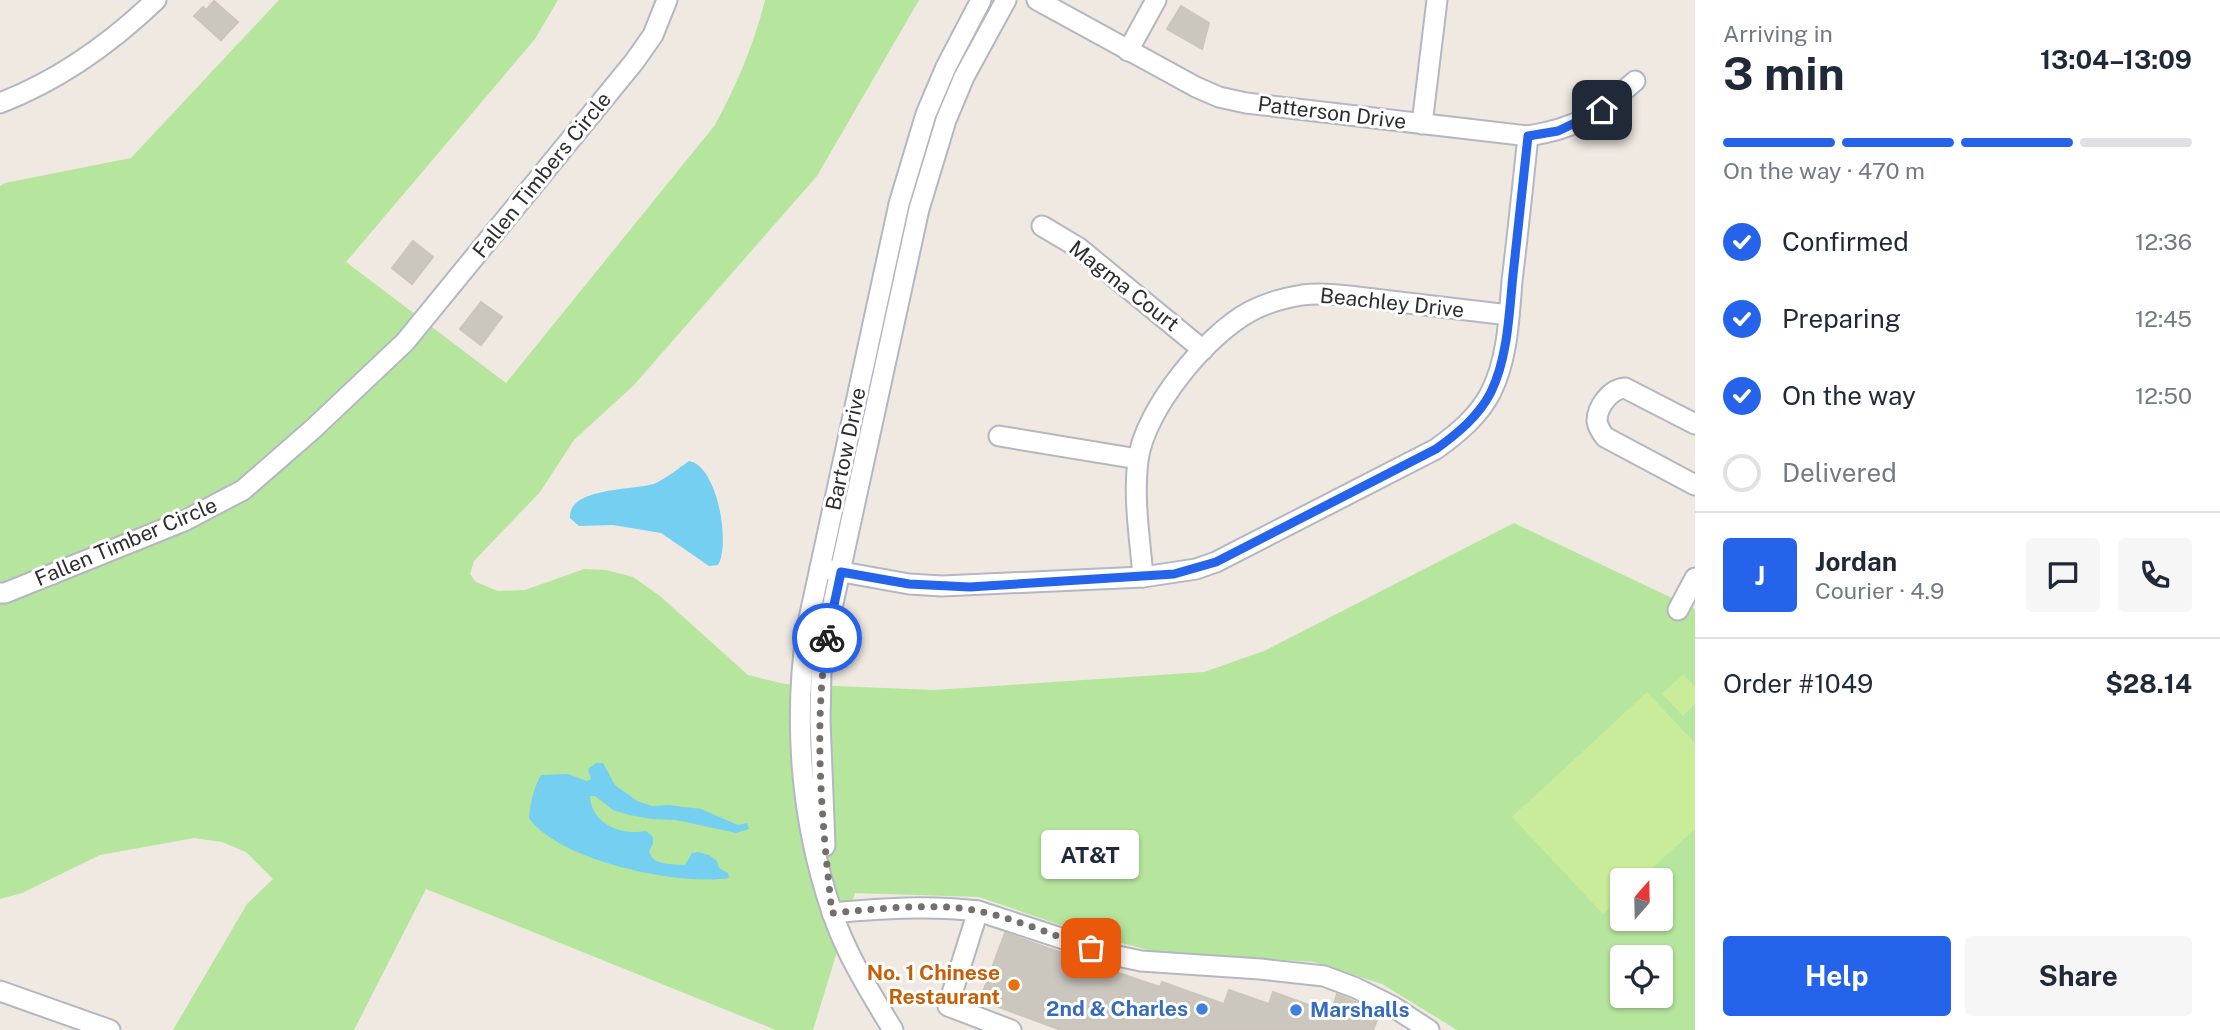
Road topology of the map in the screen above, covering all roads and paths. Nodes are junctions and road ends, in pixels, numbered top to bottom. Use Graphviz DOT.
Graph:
graph roads {
  1 [pos="156,0"];
  2 [pos="667,0"];
  3 [pos="981,0"];
  4 [pos="1006,0"];
  5 [pos="1037,0"];
  6 [pos="1156,0"];
  7 [pos="1437,0"];
  8 [pos="1128,51"];
  9 [pos="1635,81"];
  10 [pos="0,103"];
  11 [pos="1422,124"];
  12 [pos="1528,136"];
  13 [pos="1042,226"];
  14 [pos="1509,315"];
  15 [pos="405,342"];
  16 [pos="1203,350"];
  17 [pos="1695,424"];
  18 [pos="999,436"];
  19 [pos="1138,459"];
  20 [pos="1695,485"];
  21 [pos="820,568"];
  22 [pos="841,572"];
  23 [pos="1143,577"];
  24 [pos="1695,578"];
  25 [pos="0,593"];
  26 [pos="1678,610"];
  27 [pos="978,911"];
  28 [pos="832,913"];
  29 [pos="0,991"];
  30 [pos="110,1030"];
  31 [pos="893,1030"];
  32 [pos="1010,1030"];
  33 [pos="1429,1030"];
  1 -- 10 [label="street"];
  2 -- 15 [label="street, Fallen Timbers Circle"];
  3 -- 21 [label="street, Bartow Drive"];
  4 -- 22 [label="street, Bartow Drive"];
  5 -- 8 [label="street, Patterson Drive"];
  6 -- 8 [label="street"];
  7 -- 11 [label="street"];
  8 -- 11 [label="street, Patterson Drive"];
  9 -- 12 [label="street, Patterson Drive"];
  11 -- 12 [label="street, Patterson Drive"];
  12 -- 14 [label="street"];
  13 -- 16 [label="street, Magma Court"];
  14 -- 16 [label="street, Beachley Drive"];
  14 -- 23 [label="street"];
  15 -- 25 [label="street, Fallen Timber Circle"];
  16 -- 19 [label="street, Beachley Drive"];
  17 -- 20 [label="street"];
  18 -- 19 [label="street"];
  19 -- 23 [label="street, Beachley Drive"];
  21 -- 22 [label="street"];
  21 -- 28 [label="street, Bartow Drive"];
  22 -- 23 [label="street"];
  22 -- 28 [label="street, Bartow Drive"];
  24 -- 26 [label="street"];
  27 -- 28 [label="street"];
  27 -- 32 [label="street"];
  27 -- 33 [label="street"];
  28 -- 31 [label="street, Bartow Drive"];
  29 -- 30 [label="street"];
}
